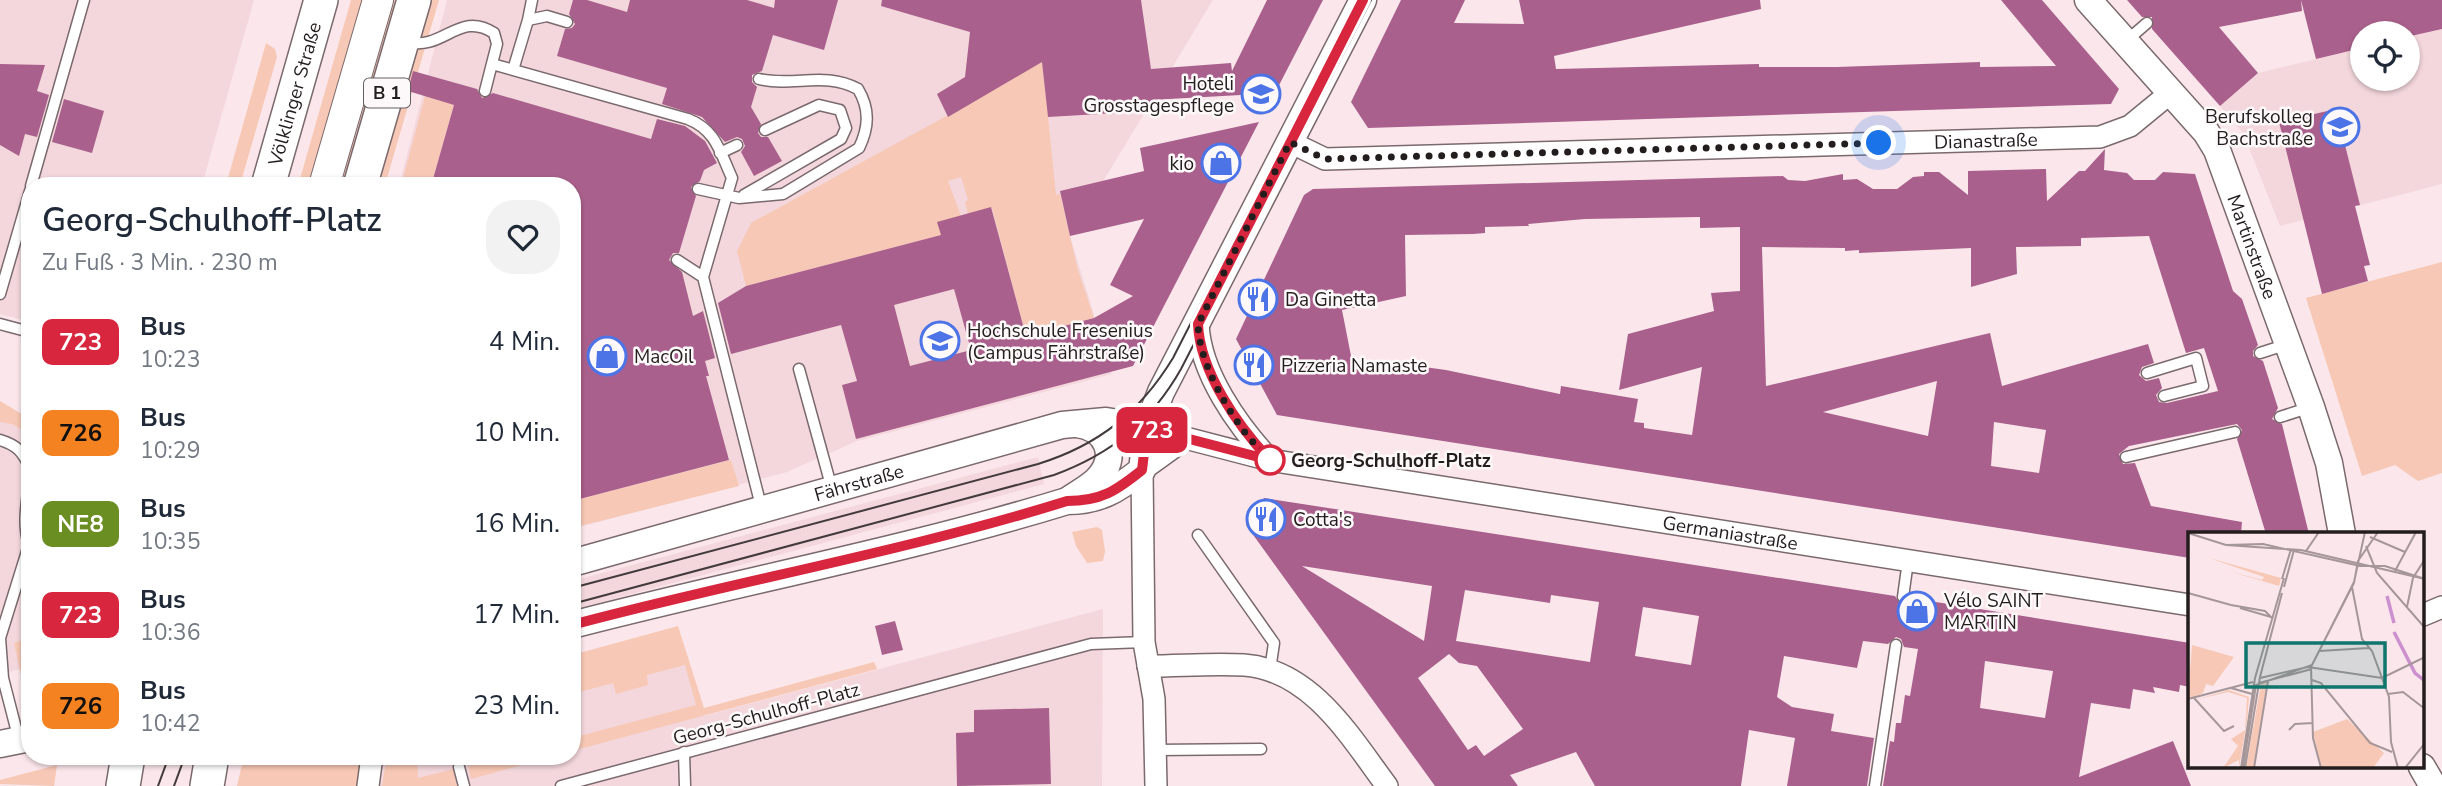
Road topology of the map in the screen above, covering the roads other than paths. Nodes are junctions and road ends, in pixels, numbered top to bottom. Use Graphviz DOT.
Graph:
graph roads {
  1 [pos="84,0"];
  2 [pos="321,0"];
  3 [pos="378,0"];
  4 [pos="414,0"];
  5 [pos="532,0"];
  6 [pos="1363,0"];
  7 [pos="2088,0"];
  8 [pos="528,20"];
  9 [pos="567,22"];
  10 [pos="2147,23"];
  11 [pos="402,40"];
  12 [pos="2124,42"];
  13 [pos="492,64"];
  14 [pos="513,70"];
  15 [pos="759,79"];
  16 [pos="485,91"];
  17 [pos="2169,94"];
  18 [pos="765,130"];
  19 [pos="1290,142"];
  20 [pos="737,145"];
  21 [pos="720,153"];
  22 [pos="34,177"];
  23 [pos="271,177"];
  24 [pos="327,177"];
  25 [pos="363,177"];
  26 [pos="698,189"];
  27 [pos="733,197"];
  28 [pos="21,222"];
  29 [pos="677,260"];
  30 [pos="703,277"];
  31 [pos="0,294"];
  32 [pos="0,324"];
  33 [pos="1198,324"];
  34 [pos="21,330"];
  35 [pos="2288,344"];
  36 [pos="2260,353"];
  37 [pos="799,369"];
  38 [pos="2147,373"];
  39 [pos="2164,396"];
  40 [pos="2311,407"];
  41 [pos="2280,417"];
  42 [pos="1072,423"];
  43 [pos="1147,428"];
  44 [pos="2235,432"];
  45 [pos="1185,439"];
  46 [pos="0,440"];
  47 [pos="21,451"];
  48 [pos="2126,457"];
  49 [pos="1270,460"];
  50 [pos="1142,470"];
  51 [pos="832,489"];
  52 [pos="1067,501"];
  53 [pos="762,510"];
  54 [pos="2342,532"];
  55 [pos="1198,535"];
  56 [pos="581,560"];
  57 [pos="1908,561"];
  58 [pos="21,571"];
  59 [pos="1903,597"];
  60 [pos="2188,605"];
  61 [pos="2442,607"];
  62 [pos="2424,615"];
  63 [pos="581,623"];
  64 [pos="1144,642"];
  65 [pos="1896,645"];
  66 [pos="1148,666"];
  67 [pos="1270,670"];
  68 [pos="16,741"];
  69 [pos="1261,749"];
  70 [pos="1156,750"];
  71 [pos="684,752"];
  72 [pos="126,765"];
  73 [pos="210,765"];
  74 [pos="371,765"];
  75 [pos="459,767"];
  76 [pos="2423,768"];
  77 [pos="122,786"];
  78 [pos="207,786"];
  79 [pos="368,786"];
  80 [pos="464,786"];
  81 [pos="561,786"];
  82 [pos="685,786"];
  83 [pos="1157,786"];
  84 [pos="1387,786"];
  85 [pos="1875,786"];
  86 [pos="2432,786"];
  1 -- 22 [label="lane"];
  2 -- 23 [label="main road, Völklinger Straße"];
  3 -- 24 [label="main road"];
  4 -- 11 [label="main road, B 1"];
  5 -- 8 [label="lane"];
  6 -- 19 [label="street"];
  7 -- 12 [label="street, Martinstraße"];
  8 -- 9 [label="lane"];
  8 -- 14 [label="lane"];
  10 -- 12 [label="lane"];
  11 -- 13 [label="lane"];
  11 -- 25 [label="main road, B 1"];
  12 -- 17 [label="street, Martinstraße"];
  13 -- 14 [label="lane"];
  13 -- 16 [label="lane"];
  14 -- 21 [label="lane"];
  15 -- 27 [label="lane"];
  17 -- 19 [label="street, Dianastraße"];
  17 -- 35 [label="street, Martinstraße"];
  18 -- 27 [label="lane"];
  19 -- 33 [label="street"];
  20 -- 21 [label="lane"];
  21 -- 27 [label="lane"];
  26 -- 27 [label="lane"];
  27 -- 30 [label="lane"];
  28 -- 31 [label="lane"];
  29 -- 30 [label="lane"];
  30 -- 53 [label="lane"];
  32 -- 34 [label="lane"];
  33 -- 43 [label="street"];
  33 -- 49 [label="street"];
  35 -- 36 [label="lane"];
  35 -- 40 [label="street, Martinstraße"];
  37 -- 51 [label="lane"];
  38 -- 39 [label="lane"];
  40 -- 41 [label="lane"];
  40 -- 54 [label="street, Martinstraße"];
  42 -- 43 [label="street, Fährstraße"];
  42 -- 51 [label="street, Fährstraße"];
  42 -- 52 [label="street"];
  43 -- 45 [label="street, Germaniastraße"];
  43 -- 50 [label="street"];
  44 -- 48 [label="lane"];
  45 -- 49 [label="street, Germaniastraße"];
  45 -- 50 [label="street"];
  46 -- 47 [label="lane"];
  49 -- 57 [label="street, Germaniastraße"];
  50 -- 52 [label="street"];
  50 -- 64 [label="street"];
  51 -- 53 [label="street, Fährstraße"];
  52 -- 63 [label="street"];
  53 -- 56 [label="street, Fährstraße"];
  55 -- 67 [label="lane"];
  57 -- 59 [label="lane"];
  57 -- 60 [label="street, Germaniastraße"];
  58 -- 68 [label="lane"];
  61 -- 62 [label="street"];
  64 -- 66 [label="street"];
  64 -- 71 [label="lane, Georg-Schulhoff-Platz"];
  65 -- 85 [label="lane"];
  66 -- 67 [label="street"];
  66 -- 70 [label="street"];
  67 -- 84 [label="street"];
  69 -- 70 [label="lane"];
  70 -- 83 [label="street"];
  71 -- 81 [label="lane, Georg-Schulhoff-Platz"];
  71 -- 82 [label="lane"];
  72 -- 77 [label="main road"];
  73 -- 78 [label="main road"];
  74 -- 79 [label="street"];
  75 -- 80 [label="lane"];
  76 -- 86 [label="street"];
}
